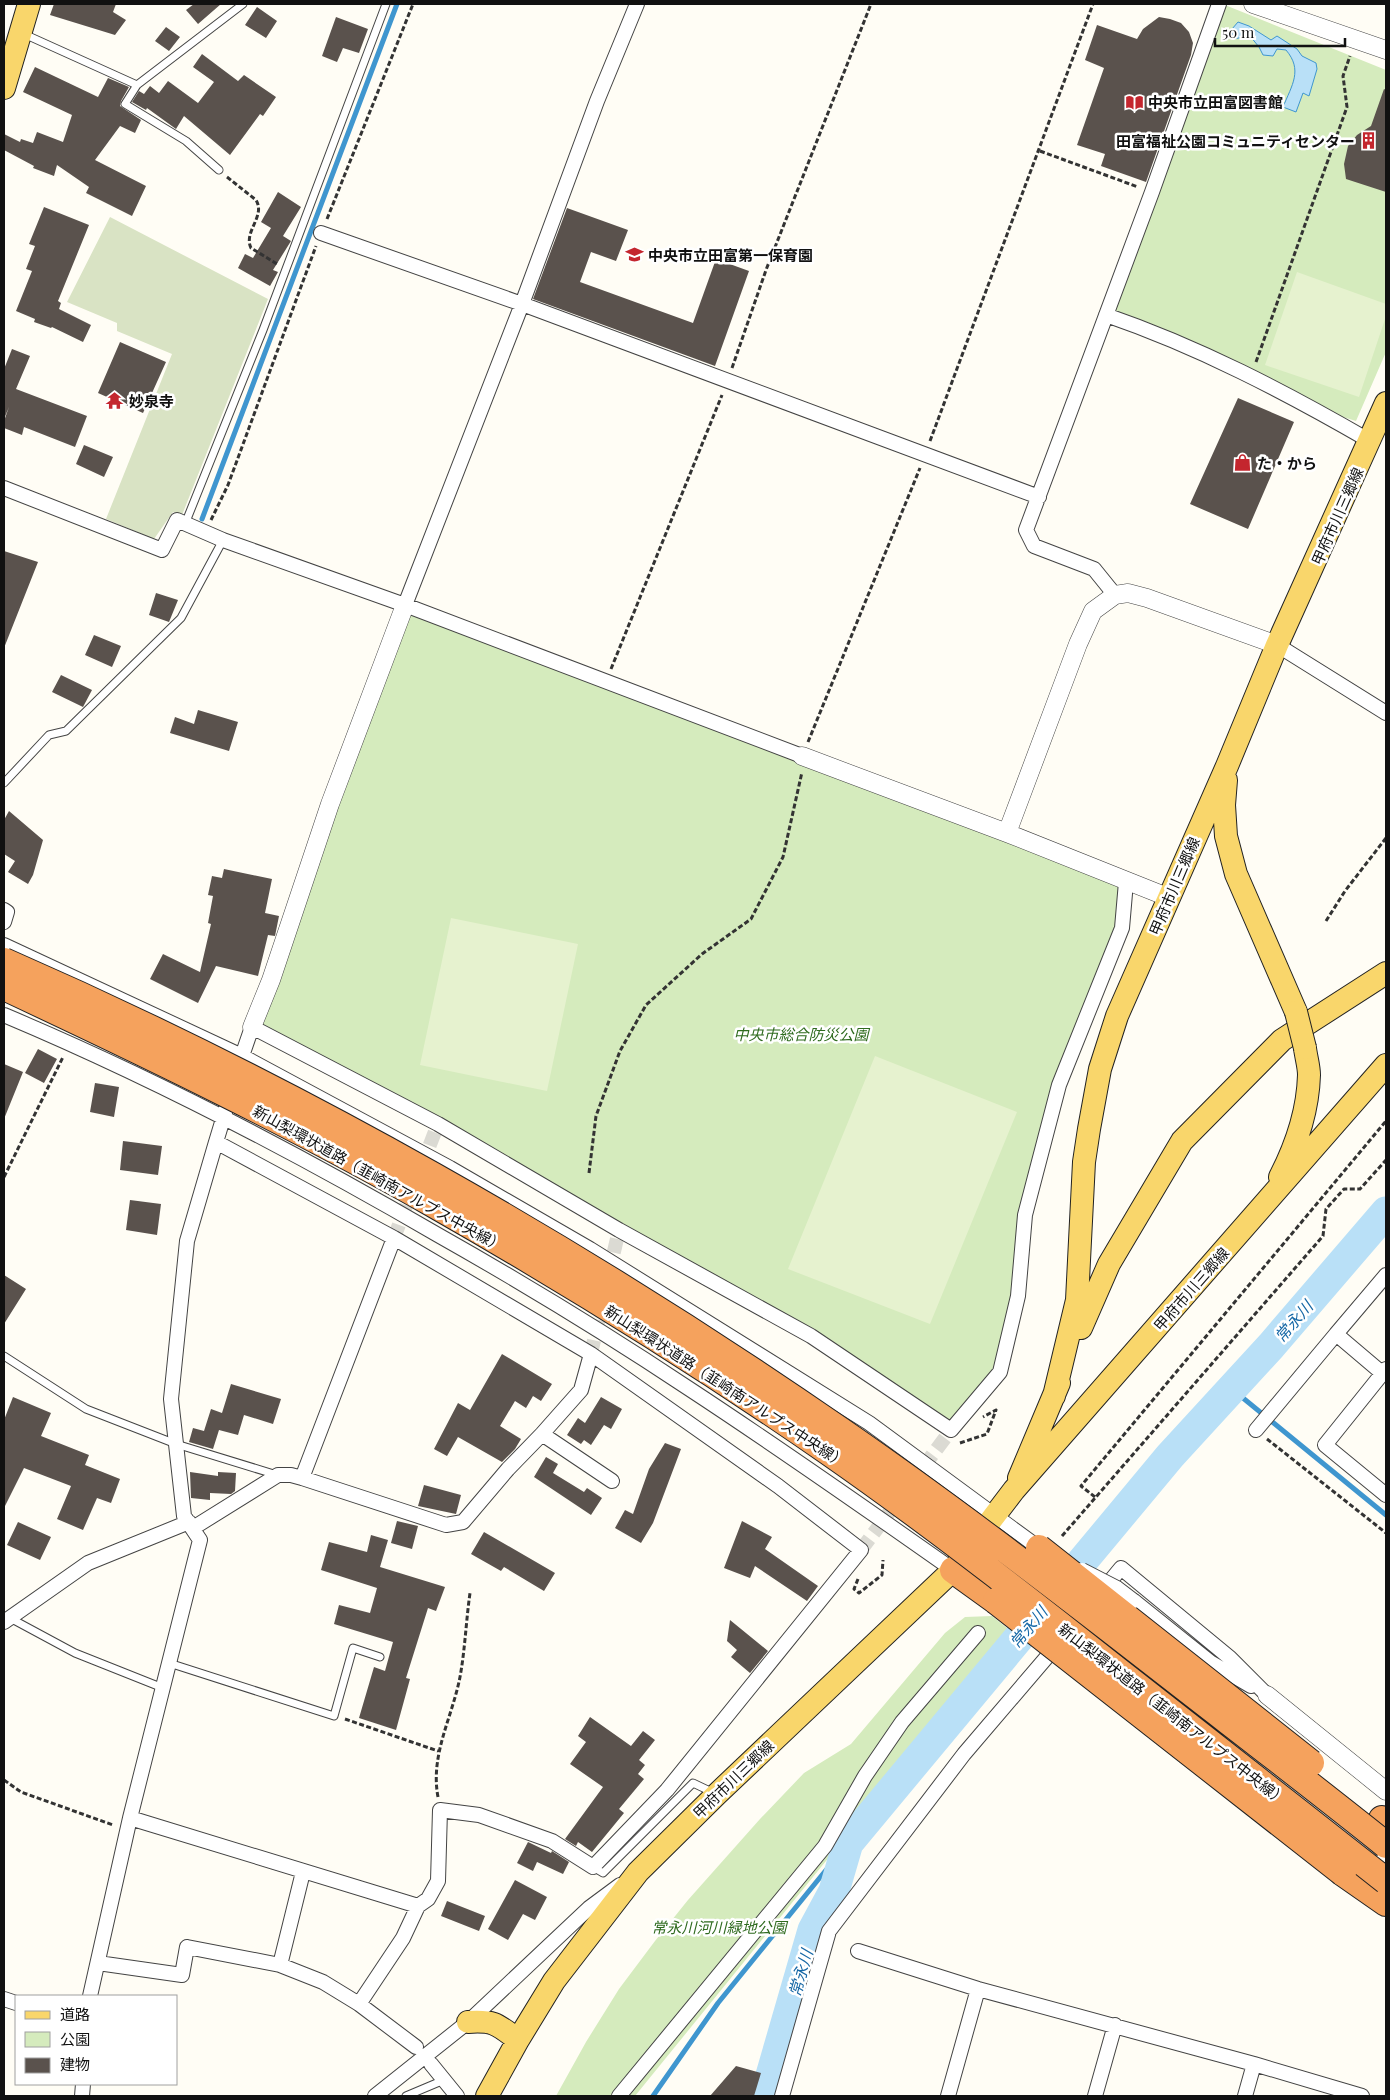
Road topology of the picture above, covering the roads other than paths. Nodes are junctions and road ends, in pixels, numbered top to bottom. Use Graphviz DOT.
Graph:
graph roads {
  1 [pos="29,4"];
  2 [pos="243,4"];
  3 [pos="386,4"];
  4 [pos="637,4"];
  5 [pos="1218,4"];
  6 [pos="1253,4"];
  7 [pos="22,33"];
  8 [pos="1386,50"];
  9 [pos="136,85"];
  10 [pos="4,88"];
  11 [pos="219,170"];
  12 [pos="321,233"];
  13 [pos="522,304"];
  14 [pos="1106,315"];
  15 [pos="1386,403"];
  16 [pos="1370,441"];
  17 [pos="4,488"];
  18 [pos="1039,497"];
  19 [pos="185,524"];
  20 [pos="223,540"];
  21 [pos="1115,595"];
  22 [pos="405,605"];
  23 [pos="1277,646"];
  24 [pos="1386,713"];
  25 [pos="802,756"];
  26 [pos="1228,766"];
  27 [pos="4,783"];
  28 [pos="1007,833"];
  29 [pos="1126,882"];
  30 [pos="1170,898"];
  31 [pos="4,910"];
  32 [pos="4,922"];
  33 [pos="4,945"];
  34 [pos="4,961"];
  35 [pos="1386,973"];
  36 [pos="4,987"];
  37 [pos="4,1015"];
  38 [pos="252,1027"];
  39 [pos="242,1056"];
  40 [pos="1386,1065"];
  41 [pos="223,1116"];
  42 [pos="216,1142"];
  43 [pos="1266,1204"];
  44 [pos="394,1238"];
  45 [pos="1386,1275"];
  46 [pos="1336,1334"];
  47 [pos="591,1354"];
  48 [pos="4,1356"];
  49 [pos="1384,1371"];
  50 [pos="1054,1396"];
  51 [pos="1256,1430"];
  52 [pos="542,1434"];
  53 [pos="176,1444"];
  54 [pos="278,1475"];
  55 [pos="302,1478"];
  56 [pos="612,1481"];
  57 [pos="1014,1490"];
  58 [pos="1386,1495"];
  59 [pos="995,1515"];
  60 [pos="191,1525"];
  61 [pos="1039,1548"];
  62 [pos="953,1570"];
  63 [pos="7,1620"];
  64 [pos="978,1633"];
  65 [pos="380,1657"];
  66 [pos="169,1663"];
  67 [pos="163,1688"];
  68 [pos="1267,1695"];
  69 [pos="1386,1792"];
  70 [pos="717,1794"];
  71 [pos="1386,1823"];
  72 [pos="129,1824"];
  73 [pos="1386,1845"];
  74 [pos="593,1867"];
  75 [pos="303,1872"];
  76 [pos="638,1872"];
  77 [pos="1386,1881"];
  78 [pos="1386,1903"];
  79 [pos="418,1906"];
  80 [pos="858,1951"];
  81 [pos="98,1964"];
  82 [pos="280,1965"];
  83 [pos="978,1988"];
  84 [pos="90,1995"];
  85 [pos="359,2004"];
  86 [pos="468,2022"];
  87 [pos="1115,2025"];
  88 [pos="518,2040"];
  89 [pos="416,2047"];
  90 [pos="431,2064"];
  91 [pos="1254,2064"];
  92 [pos="444,2080"];
  93 [pos="375,2096"];
  94 [pos="406,2096"];
  95 [pos="456,2096"];
  96 [pos="487,2096"];
  97 [pos="619,2096"];
  98 [pos="782,2096"];
  99 [pos="948,2096"];
  100 [pos="1095,2096"];
  101 [pos="1245,2096"];
  102 [pos="1362,2096"];
  1 -- 7 [label="main road"];
  2 -- 9 [label="lane"];
  3 -- 19 [label="lane"];
  4 -- 13 [label="street"];
  5 -- 14 [label="street"];
  6 -- 8 [label="street"];
  7 -- 9 [label="lane"];
  7 -- 10 [label="main road"];
  9 -- 11 [label="lane"];
  12 -- 13 [label="street"];
  13 -- 18 [label="street"];
  13 -- 22 [label="street"];
  14 -- 16 [label="street"];
  14 -- 18 [label="street"];
  15 -- 16 [label="main road, 甲府市川三郷線"];
  16 -- 23 [label="main road, 甲府市川三郷線"];
  17 -- 19 [label="street"];
  18 -- 21 [label="street"];
  19 -- 20 [label="street"];
  20 -- 22 [label="street"];
  20 -- 27 [label="lane"];
  21 -- 23 [label="street"];
  21 -- 28 [label="street"];
  22 -- 25 [label="street"];
  22 -- 38 [label="street"];
  23 -- 24 [label="street"];
  23 -- 26 [label="main road, 甲府市川三郷線"];
  25 -- 28 [label="street"];
  26 -- 30 [label="main road, 甲府市川三郷線"];
  26 -- 43 [label="main road, bridge"];
  28 -- 29 [label="street"];
  29 -- 30 [label="street"];
  29 -- 38 [label="street"];
  30 -- 50 [label="main road, 甲府市川三郷線"];
  31 -- 32 [label="street"];
  33 -- 39 [label="street"];
  34 -- 73 [label="highway, 新山梨環状道路（韮崎南アルプス中央線）, bridge"];
  35 -- 50 [label="main road, 甲府市川三郷線"];
  36 -- 77 [label="highway, 新山梨環状道路（韮崎南アルプス中央線）, bridge"];
  37 -- 41 [label="street"];
  38 -- 39 [label="street"];
  39 -- 41 [label="street"];
  39 -- 59 [label="street"];
  40 -- 43 [label="main road, 甲府市川三郷線"];
  41 -- 42 [label="street"];
  41 -- 62 [label="street"];
  42 -- 44 [label="street"];
  42 -- 53 [label="street"];
  43 -- 57 [label="main road, 甲府市川三郷線"];
  44 -- 47 [label="street"];
  44 -- 55 [label="street"];
  45 -- 46 [label="street"];
  46 -- 49 [label="street"];
  46 -- 51 [label="street"];
  47 -- 52 [label="street"];
  47 -- 74 [label="street"];
  48 -- 53 [label="lane"];
  49 -- 58 [label="street"];
  50 -- 57 [label="main road, 甲府市川三郷線"];
  52 -- 55 [label="street"];
  52 -- 56 [label="street"];
  53 -- 54 [label="lane"];
  53 -- 60 [label="street"];
  54 -- 55 [label="street"];
  54 -- 60 [label="street"];
  57 -- 59 [label="main road, 甲府市川三郷線"];
  59 -- 61 [label="street"];
  59 -- 62 [label="main road, 甲府市川三郷線"];
  60 -- 63 [label="street"];
  60 -- 66 [label="street"];
  61 -- 68 [label="street, bridge"];
  61 -- 71 [label="highway, bridge"];
  62 -- 70 [label="main road, 甲府市川三郷線"];
  62 -- 78 [label="highway, bridge"];
  63 -- 67 [label="lane"];
  64 -- 97 [label="street"];
  65 -- 66 [label="lane"];
  66 -- 67 [label="street"];
  67 -- 72 [label="street"];
  68 -- 69 [label="street"];
  68 -- 98 [label="street"];
  70 -- 74 [label="lane"];
  70 -- 76 [label="main road, 甲府市川三郷線"];
  72 -- 75 [label="street"];
  72 -- 81 [label="street"];
  74 -- 79 [label="street"];
  75 -- 79 [label="street"];
  75 -- 82 [label="street"];
  76 -- 86 [label="street"];
  76 -- 88 [label="main road, 甲府市川三郷線"];
  79 -- 85 [label="street"];
  80 -- 83 [label="street"];
  81 -- 82 [label="street"];
  81 -- 84 [label="street"];
  82 -- 85 [label="street"];
  83 -- 87 [label="street"];
  83 -- 99 [label="street"];
  85 -- 89 [label="street"];
  86 -- 88 [label="main road"];
  86 -- 93 [label="street"];
  87 -- 91 [label="street"];
  87 -- 100 [label="street"];
  88 -- 96 [label="main road, 甲府市川三郷線"];
  90 -- 92 [label="street"];
  91 -- 101 [label="street"];
  91 -- 102 [label="street"];
  92 -- 94 [label="lane"];
  92 -- 95 [label="street"];
}
